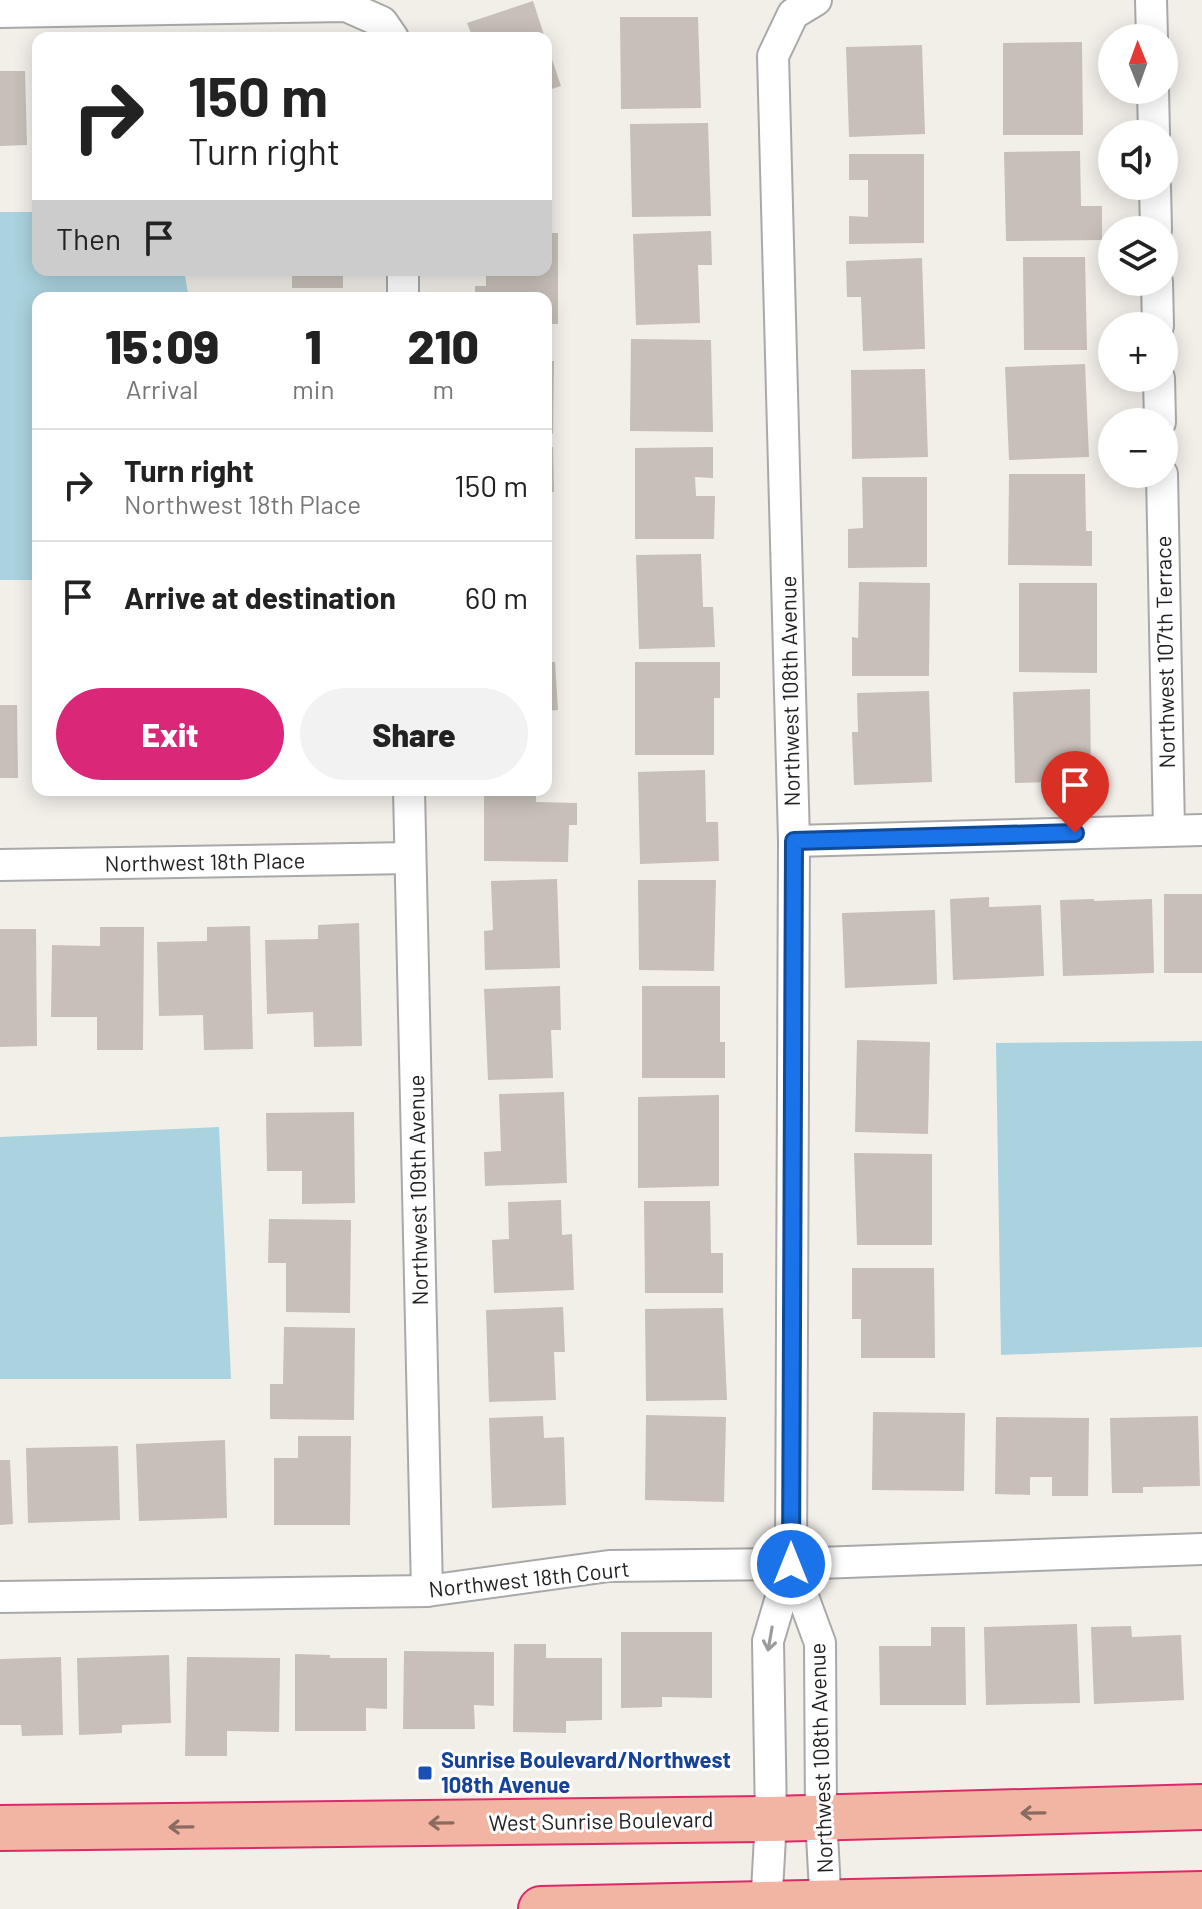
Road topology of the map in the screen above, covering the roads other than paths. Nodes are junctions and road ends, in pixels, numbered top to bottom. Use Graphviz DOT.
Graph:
graph roads {
  1 [pos="1151,0"];
  2 [pos="805,7"];
  3 [pos="0,12"];
  4 [pos="1152,24"];
  5 [pos="388,30"];
  6 [pos="1162,488"];
  7 [pos="409,796"];
  8 [pos="1169,830"];
  9 [pos="1202,830"];
  10 [pos="794,841"];
  11 [pos="410,858"];
  12 [pos="0,865"];
  13 [pos="1202,1549"];
  14 [pos="791,1564"];
  15 [pos="427,1591"];
  16 [pos="0,1597"];
  17 [pos="1202,1807"];
  18 [pos="821,1817"];
  19 [pos="771,1819"];
  20 [pos="0,1828"];
  21 [pos="1202,1894"];
  22 [pos="826,1905"];
  23 [pos="766,1906"];
  24 [pos="541,1909"];
  1 -- 4 [label="street"];
  2 -- 10 [label="street, Northwest 108th Avenue"];
  3 -- 5 [label="street"];
  6 -- 8 [label="street, Northwest 107th Terrace"];
  7 -- 11 [label="street, Northwest 109th Avenue"];
  8 -- 9 [label="street"];
  8 -- 10 [label="street"];
  10 -- 14 [label="street, Northwest 108th Avenue"];
  11 -- 12 [label="street, Northwest 18th Place"];
  11 -- 15 [label="street, Northwest 109th Avenue"];
  13 -- 14 [label="street, Northwest 18th Court"];
  14 -- 15 [label="street, Northwest 18th Court"];
  14 -- 18 [label="street, Northwest 108th Avenue"];
  14 -- 19 [label="street, Northwest 108th Avenue, one-way"];
  15 -- 16 [label="street, Northwest 18th Court"];
  17 -- 18 [label="highway, West Sunrise Boulevard, one-way"];
  18 -- 19 [label="highway, West Sunrise Boulevard"];
  18 -- 22 [label="street, Northwest 108th Avenue"];
  19 -- 20 [label="highway, West Sunrise Boulevard, one-way"];
  19 -- 23 [label="street, Northwest 108th Avenue"];
  21 -- 22 [label="highway"];
  22 -- 23 [label="highway"];
  23 -- 24 [label="highway"];
}
